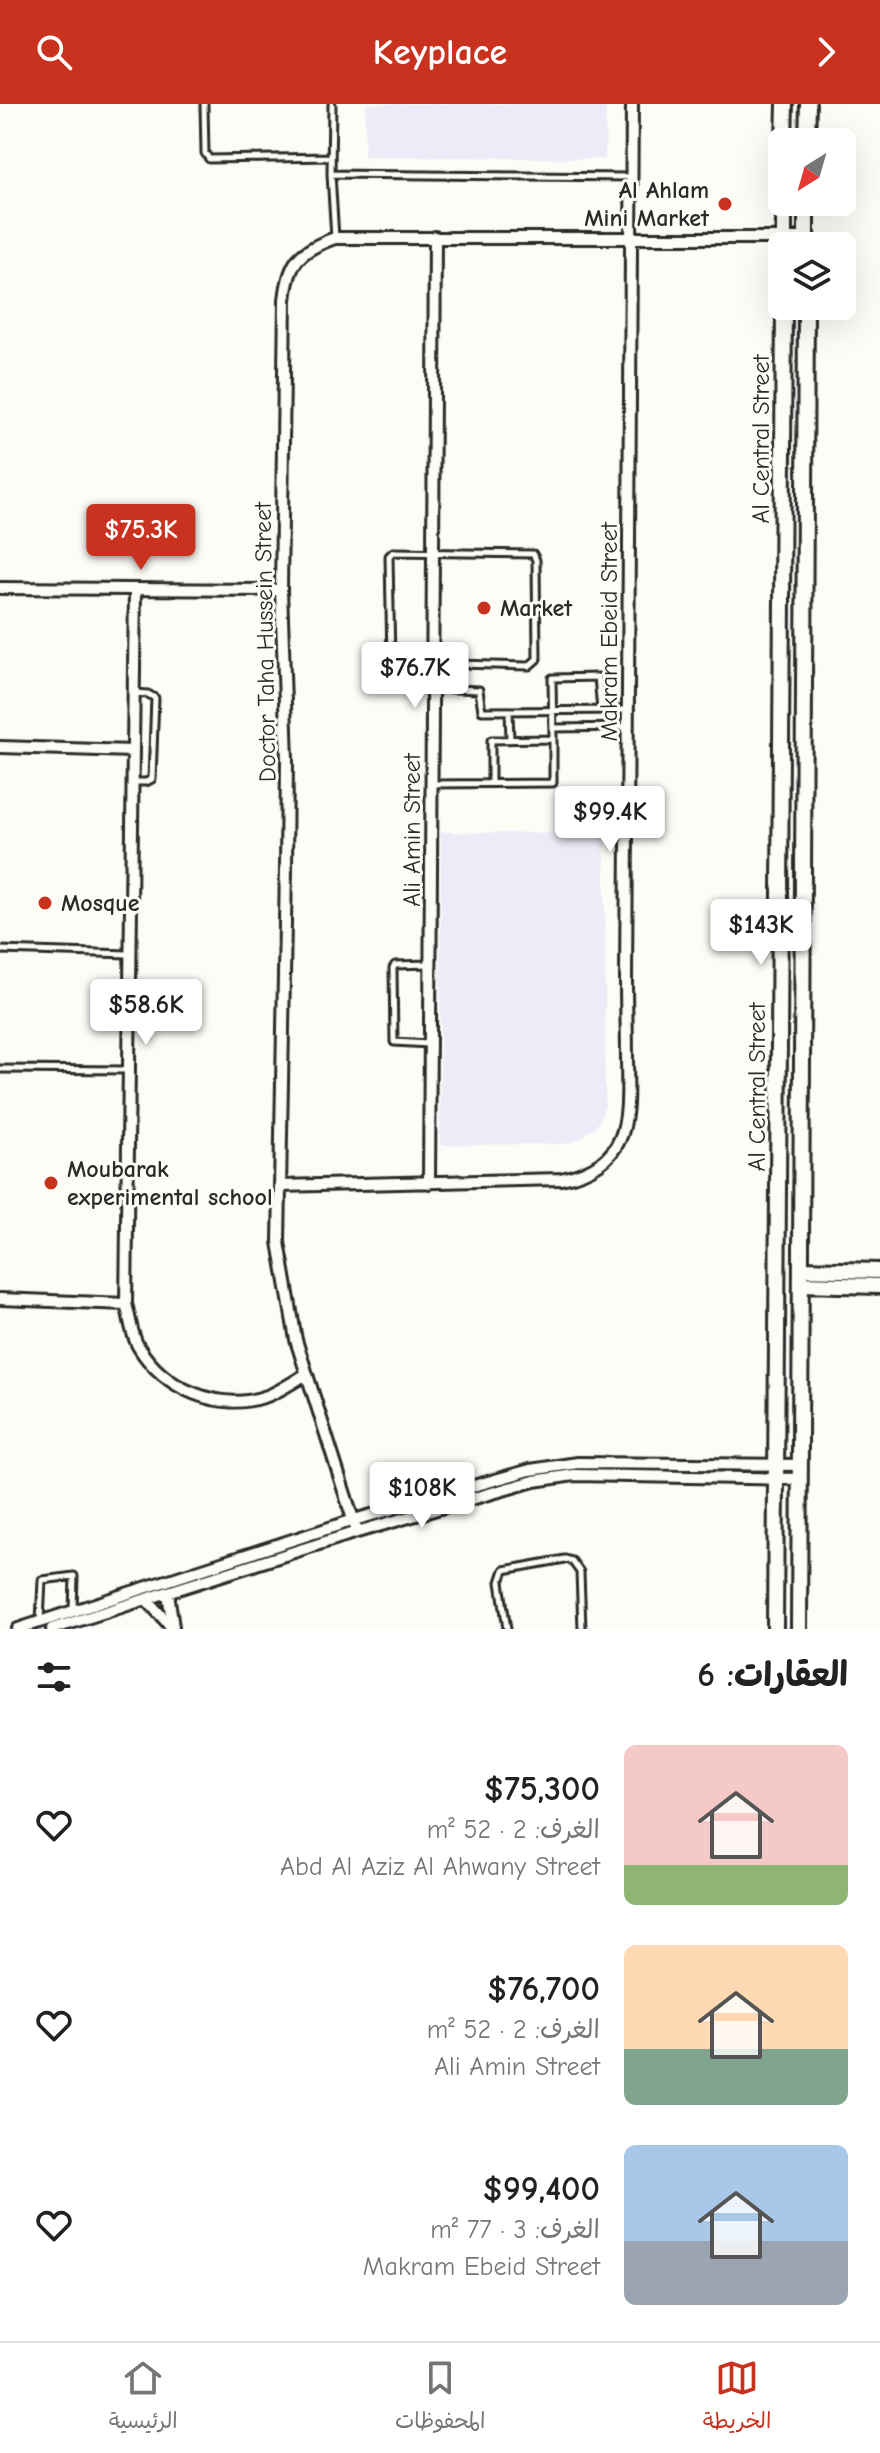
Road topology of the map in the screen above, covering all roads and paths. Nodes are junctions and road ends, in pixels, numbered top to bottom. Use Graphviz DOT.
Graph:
graph roads {
  1 [pos="204,104"];
  2 [pos="332,104"];
  3 [pos="632,104"];
  4 [pos="785,104"];
  5 [pos="808,104"];
  6 [pos="784,128"];
  7 [pos="807,128"];
  8 [pos="331,157"];
  9 [pos="331,174"];
  10 [pos="632,177"];
  11 [pos="435,237"];
  12 [pos="335,238"];
  13 [pos="632,239"];
  14 [pos="768,242"];
  15 [pos="784,320"];
  16 [pos="806,320"];
  17 [pos="433,552"];
  18 [pos="0,588"];
  19 [pos="135,589"];
  20 [pos="281,590"];
  21 [pos="433,665"];
  22 [pos="432,688"];
  23 [pos="133,693"];
  24 [pos="601,710"];
  25 [pos="628,710"];
  26 [pos="509,711"];
  27 [pos="553,711"];
  28 [pos="628,727"];
  29 [pos="553,728"];
  30 [pos="553,739"];
  31 [pos="510,740"];
  32 [pos="0,747"];
  33 [pos="133,751"];
  34 [pos="132,782"];
  35 [pos="491,783"];
  36 [pos="432,784"];
  37 [pos="0,950"];
  38 [pos="130,954"];
  39 [pos="431,964"];
  40 [pos="430,1044"];
  41 [pos="0,1069"];
  42 [pos="129,1070"];
  43 [pos="429,1183"];
  44 [pos="280,1186"];
  45 [pos="880,1271"];
  46 [pos="801,1276"];
  47 [pos="880,1286"];
  48 [pos="0,1299"];
  49 [pos="126,1304"];
  50 [pos="305,1375"];
  51 [pos="776,1472"];
  52 [pos="800,1472"];
  53 [pos="356,1526"];
  54 [pos="168,1593"];
  55 [pos="147,1600"];
  56 [pos="73,1612"];
  57 [pos="40,1622"];
  58 [pos="18,1629"];
  59 [pos="52,1629"];
  60 [pos="173,1629"];
  61 [pos="507,1629"];
  62 [pos="582,1629"];
  63 [pos="775,1629"];
  64 [pos="799,1629"];
  1 -- 8 [label="lane"];
  2 -- 8 [label="lane"];
  3 -- 10 [label="street, Makram Ebeid Street"];
  4 -- 6 [label="street"];
  5 -- 7 [label="street"];
  8 -- 9 [label="lane"];
  9 -- 10 [label="lane"];
  9 -- 12 [label="lane"];
  10 -- 13 [label="street, Makram Ebeid Street"];
  11 -- 12 [label="street, Doctor Taha Hussein Street"];
  11 -- 13 [label="street, Doctor Taha Hussein Street"];
  11 -- 17 [label="street, Ali Amin Street"];
  12 -- 20 [label="street, Doctor Taha Hussein Street"];
  13 -- 14 [label="street, Doctor Taha Hussein Street"];
  13 -- 25 [label="street, Makram Ebeid Street"];
  15 -- 51 [label="street, Al Central Street"];
  16 -- 46 [label="street, Al Central Street"];
  17 -- 21 [label="street, Ali Amin Street"];
  17 -- 21 [label="lane"];
  17 -- 21 [label="lane"];
  18 -- 19 [label="street"];
  19 -- 20 [label="street"];
  19 -- 23 [label="street"];
  20 -- 44 [label="street, Doctor Taha Hussein Street"];
  21 -- 22 [label="street, Ali Amin Street"];
  22 -- 26 [label="lane"];
  22 -- 36 [label="street, Ali Amin Street"];
  23 -- 33 [label="street"];
  23 -- 34 [label="lane"];
  24 -- 25 [label="lane"];
  24 -- 27 [label="lane"];
  24 -- 27 [label="lane"];
  25 -- 28 [label="street, Makram Ebeid Street"];
  26 -- 27 [label="lane"];
  26 -- 31 [label="lane"];
  27 -- 29 [label="lane"];
  28 -- 29 [label="lane"];
  28 -- 43 [label="street, Makram Ebeid Street"];
  29 -- 30 [label="lane"];
  30 -- 31 [label="lane"];
  30 -- 35 [label="lane"];
  31 -- 35 [label="lane"];
  32 -- 33 [label="street"];
  33 -- 34 [label="street"];
  34 -- 38 [label="street"];
  35 -- 36 [label="lane"];
  36 -- 39 [label="street, Ali Amin Street"];
  37 -- 38 [label="lane"];
  38 -- 42 [label="street"];
  39 -- 40 [label="street, Ali Amin Street"];
  39 -- 40 [label="lane"];
  40 -- 43 [label="street, Ali Amin Street"];
  41 -- 42 [label="lane"];
  42 -- 49 [label="street"];
  43 -- 44 [label="street, Makram Ebeid Street"];
  44 -- 50 [label="street, Doctor Taha Hussein Street"];
  45 -- 46 [label="street"];
  46 -- 47 [label="street"];
  46 -- 52 [label="street, Al Central Street"];
  48 -- 49 [label="street"];
  49 -- 50 [label="street"];
  50 -- 53 [label="street, Doctor Taha Hussein Street"];
  51 -- 52 [label="street"];
  51 -- 53 [label="street"];
  51 -- 63 [label="street, Al Central Street"];
  52 -- 64 [label="street, Al Central Street"];
  53 -- 54 [label="street"];
  53 -- 56 [label="street"];
  54 -- 55 [label="street"];
  54 -- 60 [label="street"];
  55 -- 59 [label="street"];
  55 -- 60 [label="street"];
  56 -- 57 [label="street"];
  56 -- 57 [label="lane"];
  57 -- 58 [label="street"];
  61 -- 62 [label="lane"];
}
